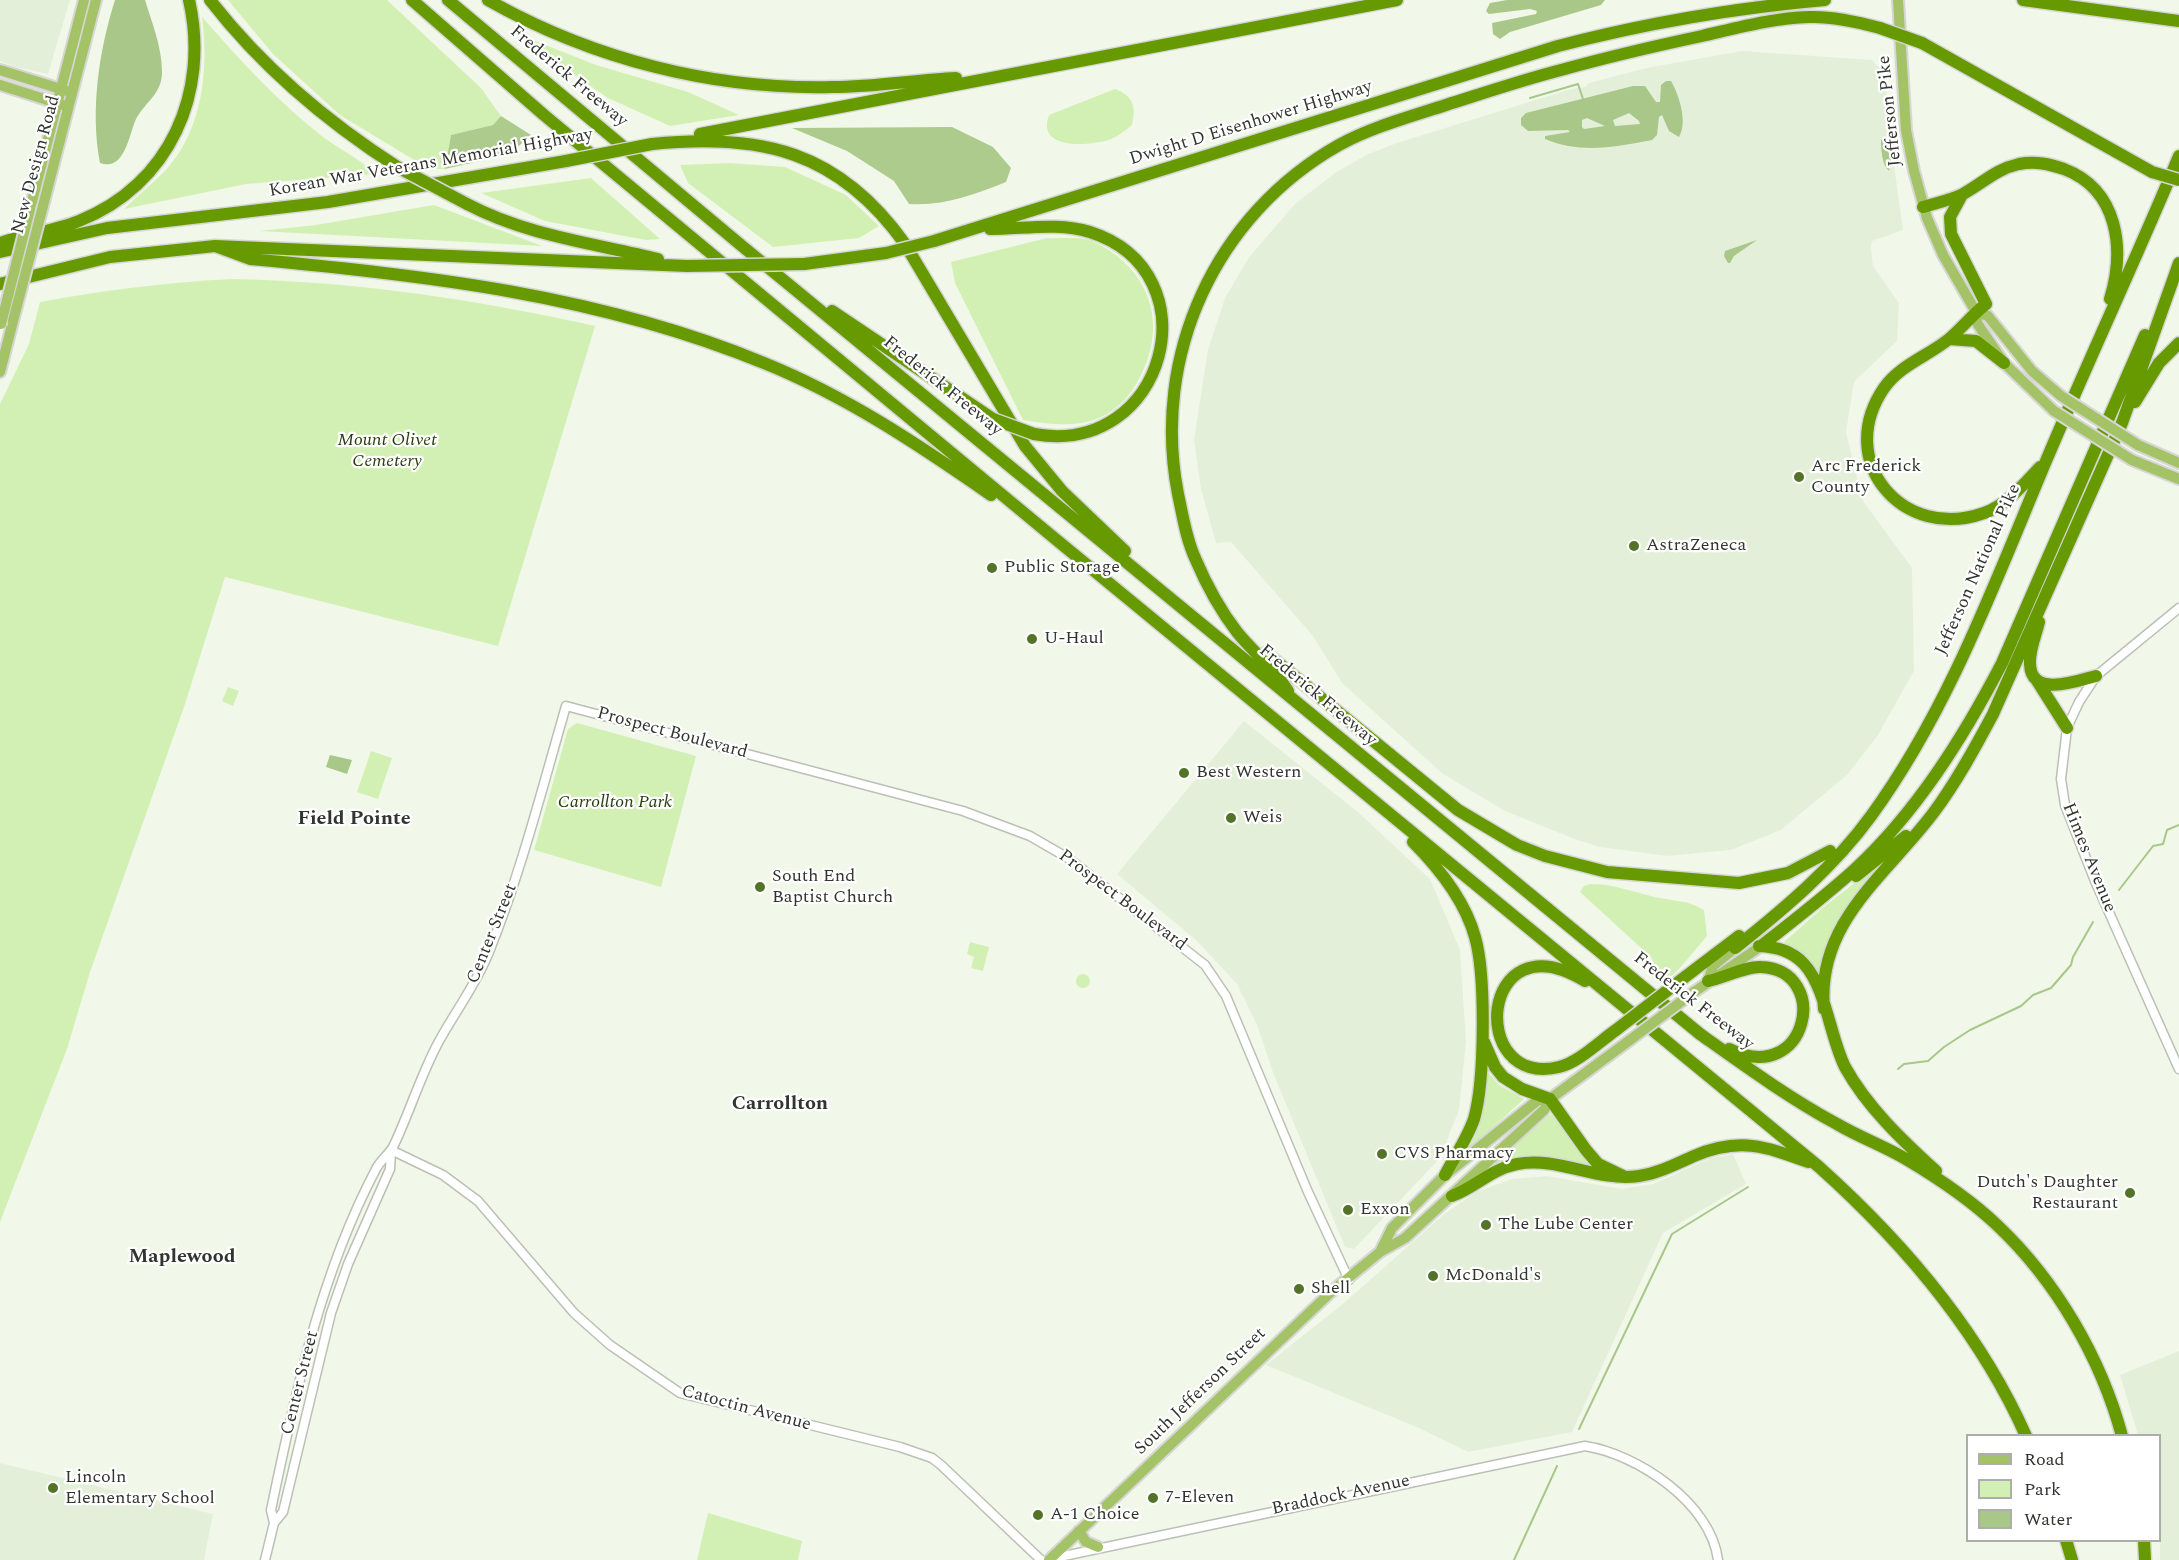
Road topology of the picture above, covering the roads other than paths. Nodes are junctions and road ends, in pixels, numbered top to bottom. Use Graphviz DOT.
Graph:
graph roads {
  1 [pos="84,0"];
  2 [pos="96,0"];
  3 [pos="189,0"];
  4 [pos="210,0"];
  5 [pos="412,0"];
  6 [pos="448,0"];
  7 [pos="488,0"];
  8 [pos="1397,0"];
  9 [pos="1825,0"];
  10 [pos="1898,0"];
  11 [pos="2023,0"];
  12 [pos="1806,17"];
  13 [pos="1674,20"];
  14 [pos="2179,21"];
  15 [pos="0,70"];
  16 [pos="1008,74"];
  17 [pos="0,85"];
  18 [pos="61,89"];
  19 [pos="73,92"];
  20 [pos="58,103"];
  21 [pos="69,107"];
  22 [pos="652,144"];
  23 [pos="2179,156"];
  24 [pos="2179,180"];
  25 [pos="1962,195"];
  26 [pos="1923,207"];
  27 [pos="974,229"];
  28 [pos="0,243"];
  29 [pos="215,246"];
  30 [pos="742,246"];
  31 [pos="0,252"];
  32 [pos="2179,258"];
  33 [pos="2179,263"];
  34 [pos="687,266"];
  35 [pos="0,284"];
  36 [pos="1976,312"];
  37 [pos="1,326"];
  38 [pos="1949,339"];
  39 [pos="2179,343"];
  40 [pos="2094,351"];
  41 [pos="2004,363"];
  42 [pos="0,372"];
  43 [pos="2122,423"];
  44 [pos="2045,462"];
  45 [pos="2179,463"];
  46 [pos="2179,479"];
  47 [pos="1184,527"];
  48 [pos="1053,537"];
  49 [pos="2047,589"];
  50 [pos="2179,608"];
  51 [pos="1228,645"];
  52 [pos="2033,675"];
  53 [pos="2096,676"];
  54 [pos="1293,700"];
  55 [pos="566,706"];
  56 [pos="2067,728"];
  57 [pos="1879,802"];
  58 [pos="1377,804"];
  59 [pos="1934,812"];
  60 [pos="1830,852"];
  61 [pos="1808,909"];
  62 [pos="1761,946"];
  63 [pos="1735,948"];
  64 [pos="1708,981"];
  65 [pos="1611,993"];
  66 [pos="1824,1010"];
  67 [pos="1700,1034"];
  68 [pos="1482,1038"];
  69 [pos="2179,1069"];
  70 [pos="1550,1099"];
  71 [pos="391,1150"];
  72 [pos="1818,1166"];
  73 [pos="1445,1175"];
  74 [pos="1626,1177"];
  75 [pos="1452,1196"];
  76 [pos="1966,1198"];
  77 [pos="1380,1252"];
  78 [pos="1349,1280"];
  79 [pos="2024,1434"];
  80 [pos="2121,1434"];
  81 [pos="274,1523"];
  82 [pos="1079,1531"];
  83 [pos="2067,1542"];
  84 [pos="2144,1542"];
  85 [pos="1098,1547"];
  86 [pos="265,1560"];
  87 [pos="1047,1560"];
  88 [pos="1718,1560"];
  89 [pos="2072,1560"];
  90 [pos="2145,1560"];
  1 -- 18 [label="main road, New Design Road"];
  2 -- 19 [label="main road, New Design Road"];
  3 -- 28 [label="highway"];
  4 -- 34 [label="highway, bridge"];
  5 -- 48 [label="highway"];
  6 -- 30 [label="highway, Frederick Freeway"];
  7 -- 16 [label="highway"];
  8 -- 16 [label="highway"];
  9 -- 13 [label="highway, Dwight D Eisenhower Highway"];
  10 -- 26 [label="main road, Jefferson Pike"];
  11 -- 14 [label="highway"];
  12 -- 13 [label="highway"];
  12 -- 24 [label="highway, bridge"];
  12 -- 47 [label="highway"];
  13 -- 27 [label="highway, Dwight D Eisenhower Highway"];
  15 -- 18 [label="main road"];
  16 -- 22 [label="highway, Korean War Veterans Memorial Highway"];
  17 -- 20 [label="main road"];
  18 -- 19 [label="main road"];
  18 -- 20 [label="main road, New Design Road"];
  19 -- 21 [label="main road, New Design Road"];
  20 -- 21 [label="main road"];
  20 -- 37 [label="main road, New Design Road, bridge"];
  21 -- 42 [label="main road, New Design Road, bridge"];
  22 -- 31 [label="highway, Korean War Veterans Memorial Highway, bridge"];
  22 -- 51 [label="highway"];
  23 -- 40 [label="highway, Jefferson National Pike"];
  25 -- 26 [label="highway"];
  25 -- 36 [label="highway"];
  25 -- 40 [label="highway"];
  26 -- 36 [label="main road, Jefferson Pike"];
  27 -- 30 [label="highway, bridge"];
  27 -- 34 [label="highway, Dwight D Eisenhower Highway, bridge"];
  29 -- 34 [label="highway"];
  29 -- 35 [label="highway"];
  29 -- 48 [label="highway"];
  30 -- 51 [label="highway, Frederick Freeway"];
  32 -- 61 [label="highway"];
  33 -- 43 [label="highway"];
  36 -- 38 [label="highway"];
  36 -- 41 [label="main road, Jefferson Pike"];
  36 -- 45 [label="main road, Jefferson Pike, bridge"];
  38 -- 41 [label="highway"];
  38 -- 44 [label="highway"];
  39 -- 43 [label="highway"];
  40 -- 44 [label="highway, Jefferson National Pike"];
  41 -- 46 [label="main road, Jefferson Pike, bridge"];
  43 -- 49 [label="highway"];
  44 -- 57 [label="highway, Jefferson National Pike"];
  47 -- 54 [label="highway"];
  47 -- 60 [label="highway"];
  48 -- 58 [label="highway"];
  49 -- 52 [label="highway"];
  49 -- 59 [label="highway"];
  50 -- 53 [label="street, Himes Avenue"];
  51 -- 54 [label="highway, Frederick Freeway"];
  52 -- 53 [label="highway"];
  52 -- 56 [label="highway"];
  53 -- 56 [label="street, Himes Avenue"];
  54 -- 67 [label="highway, Frederick Freeway"];
  55 -- 71 [label="street, Center Street"];
  55 -- 78 [label="street, Prospect Boulevard"];
  56 -- 69 [label="street, Himes Avenue"];
  57 -- 60 [label="highway"];
  57 -- 63 [label="highway, Jefferson National Pike"];
  58 -- 65 [label="highway"];
  58 -- 68 [label="highway"];
  59 -- 61 [label="highway"];
  59 -- 66 [label="highway"];
  60 -- 65 [label="highway, bridge"];
  61 -- 62 [label="highway"];
  62 -- 63 [label="highway"];
  62 -- 64 [label="main road"];
  62 -- 66 [label="highway"];
  63 -- 64 [label="main road, South Jefferson Street"];
  64 -- 67 [label="highway"];
  64 -- 70 [label="main road, South Jefferson Street, bridge"];
  65 -- 72 [label="highway"];
  66 -- 76 [label="highway"];
  67 -- 76 [label="highway, Frederick Freeway"];
  68 -- 70 [label="highway"];
  68 -- 73 [label="highway"];
  70 -- 73 [label="main road, South Jefferson Street"];
  70 -- 74 [label="highway"];
  70 -- 75 [label="main road, South Jefferson Street"];
  71 -- 81 [label="street, Center Street"];
  71 -- 81 [label="street, Center Street"];
  71 -- 87 [label="street, Catoctin Avenue"];
  72 -- 74 [label="highway"];
  72 -- 79 [label="highway"];
  73 -- 77 [label="main road, South Jefferson Street"];
  74 -- 75 [label="highway"];
  75 -- 77 [label="main road, South Jefferson Street"];
  76 -- 80 [label="highway, Frederick Freeway"];
  77 -- 78 [label="main road, South Jefferson Street"];
  78 -- 82 [label="main road, South Jefferson Street"];
  81 -- 86 [label="street, Center Street"];
  82 -- 85 [label="main road"];
  82 -- 87 [label="main road, South Jefferson Street"];
  83 -- 89 [label="highway"];
  84 -- 90 [label="highway"];
  85 -- 87 [label="street, Braddock Avenue"];
  85 -- 88 [label="street, Braddock Avenue"];
}
